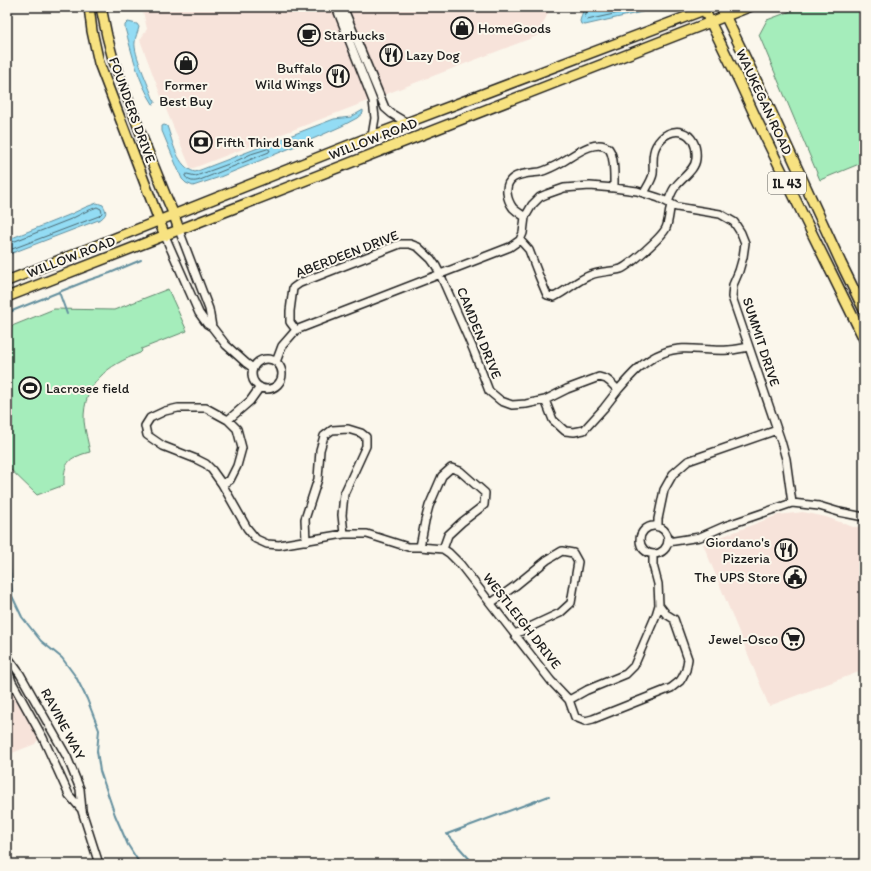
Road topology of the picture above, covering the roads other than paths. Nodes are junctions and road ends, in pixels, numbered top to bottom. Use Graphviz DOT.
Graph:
graph roads {
  1 [pos="89,7"];
  2 [pos="101,7"];
  3 [pos="336,7"];
  4 [pos="343,7"];
  5 [pos="721,7"];
  6 [pos="749,7"];
  7 [pos="707,8"];
  8 [pos="725,16"];
  9 [pos="710,22"];
  10 [pos="407,123"];
  11 [pos="372,136"];
  12 [pos="614,188"];
  13 [pos="644,193"];
  14 [pos="670,203"];
  15 [pos="174,215"];
  16 [pos="525,218"];
  17 [pos="159,221"];
  18 [pos="179,230"];
  19 [pos="165,236"];
  20 [pos="520,240"];
  21 [pos="440,274"];
  22 [pos="7,281"];
  23 [pos="7,297"];
  24 [pos="864,310"];
  25 [pos="212,327"];
  26 [pos="296,330"];
  27 [pos="864,339"];
  28 [pos="749,347"];
  29 [pos="276,362"];
  30 [pos="253,368"];
  31 [pos="260,386"];
  32 [pos="618,390"];
  33 [pos="545,400"];
  34 [pos="228,420"];
  35 [pos="777,430"];
  36 [pos="222,484"];
  37 [pos="792,503"];
  38 [pos="862,516"];
  39 [pos="658,527"];
  40 [pos="344,534"];
  41 [pos="306,541"];
  42 [pos="668,542"];
  43 [pos="420,547"];
  44 [pos="443,549"];
  45 [pos="653,555"];
  46 [pos="491,603"];
  47 [pos="659,605"];
  48 [pos="515,634"];
  49 [pos="7,656"];
  50 [pos="7,668"];
  51 [pos="569,700"];
  52 [pos="82,810"];
  53 [pos="99,864"];
  1 -- 17 [label="main road, FOUNDERS DRIVE"];
  2 -- 15 [label="main road, FOUNDERS DRIVE"];
  3 -- 11 [label="street"];
  4 -- 10 [label="street"];
  5 -- 8 [label="main road, WAUKEGAN ROAD / IL 43"];
  6 -- 8 [label="main road, WILLOW ROAD"];
  7 -- 9 [label="main road, WAUKEGAN ROAD / IL 43"];
  7 -- 10 [label="main road, WILLOW ROAD"];
  8 -- 9 [label="main road, WILLOW ROAD"];
  8 -- 24 [label="main road, WAUKEGAN ROAD / IL 43"];
  9 -- 18 [label="main road, WILLOW ROAD"];
  9 -- 27 [label="main road, WAUKEGAN ROAD / IL 43"];
  10 -- 11 [label="main road, WILLOW ROAD"];
  11 -- 15 [label="main road, WILLOW ROAD"];
  12 -- 13 [label="street, SUMMIT DRIVE"];
  12 -- 16 [label="street, SUMMIT DRIVE"];
  12 -- 16 [label="street"];
  13 -- 14 [label="street, SUMMIT DRIVE"];
  13 -- 14 [label="street"];
  14 -- 20 [label="street"];
  14 -- 28 [label="street, SUMMIT DRIVE"];
  15 -- 17 [label="main road, WILLOW ROAD"];
  15 -- 18 [label="main road, FOUNDERS DRIVE"];
  16 -- 20 [label="street, SUMMIT DRIVE"];
  17 -- 19 [label="main road, FOUNDERS DRIVE"];
  17 -- 22 [label="main road, WILLOW ROAD"];
  18 -- 19 [label="main road, WILLOW ROAD"];
  18 -- 25 [label="street"];
  19 -- 23 [label="main road, WILLOW ROAD"];
  19 -- 25 [label="street"];
  20 -- 21 [label="street"];
  21 -- 26 [label="street"];
  21 -- 26 [label="street, ABERDEEN DRIVE"];
  21 -- 33 [label="street, CAMDEN DRIVE"];
  25 -- 30 [label="street"];
  26 -- 29 [label="street"];
  28 -- 32 [label="street"];
  28 -- 35 [label="street, SUMMIT DRIVE"];
  29 -- 30 [label="street"];
  29 -- 31 [label="street"];
  30 -- 31 [label="street"];
  31 -- 34 [label="street"];
  32 -- 33 [label="street, CAMDEN DRIVE"];
  32 -- 33 [label="street"];
  34 -- 36 [label="street"];
  34 -- 36 [label="street"];
  35 -- 37 [label="street, SUMMIT DRIVE"];
  35 -- 39 [label="street"];
  36 -- 41 [label="street"];
  37 -- 38 [label="street"];
  37 -- 42 [label="street"];
  39 -- 42 [label="street"];
  39 -- 45 [label="street"];
  40 -- 41 [label="street"];
  40 -- 41 [label="street"];
  40 -- 43 [label="street"];
  42 -- 45 [label="street"];
  43 -- 44 [label="street"];
  43 -- 44 [label="street"];
  44 -- 46 [label="street, WESTLEIGH DRIVE"];
  45 -- 47 [label="street"];
  46 -- 48 [label="street, WESTLEIGH DRIVE"];
  46 -- 48 [label="street"];
  47 -- 51 [label="street"];
  47 -- 51 [label="street, WESTLEIGH DRIVE"];
  48 -- 51 [label="street, WESTLEIGH DRIVE"];
  49 -- 52 [label="street, RAVINE WAY"];
  50 -- 52 [label="street, RAVINE WAY"];
  52 -- 53 [label="street, RAVINE WAY"];
}
